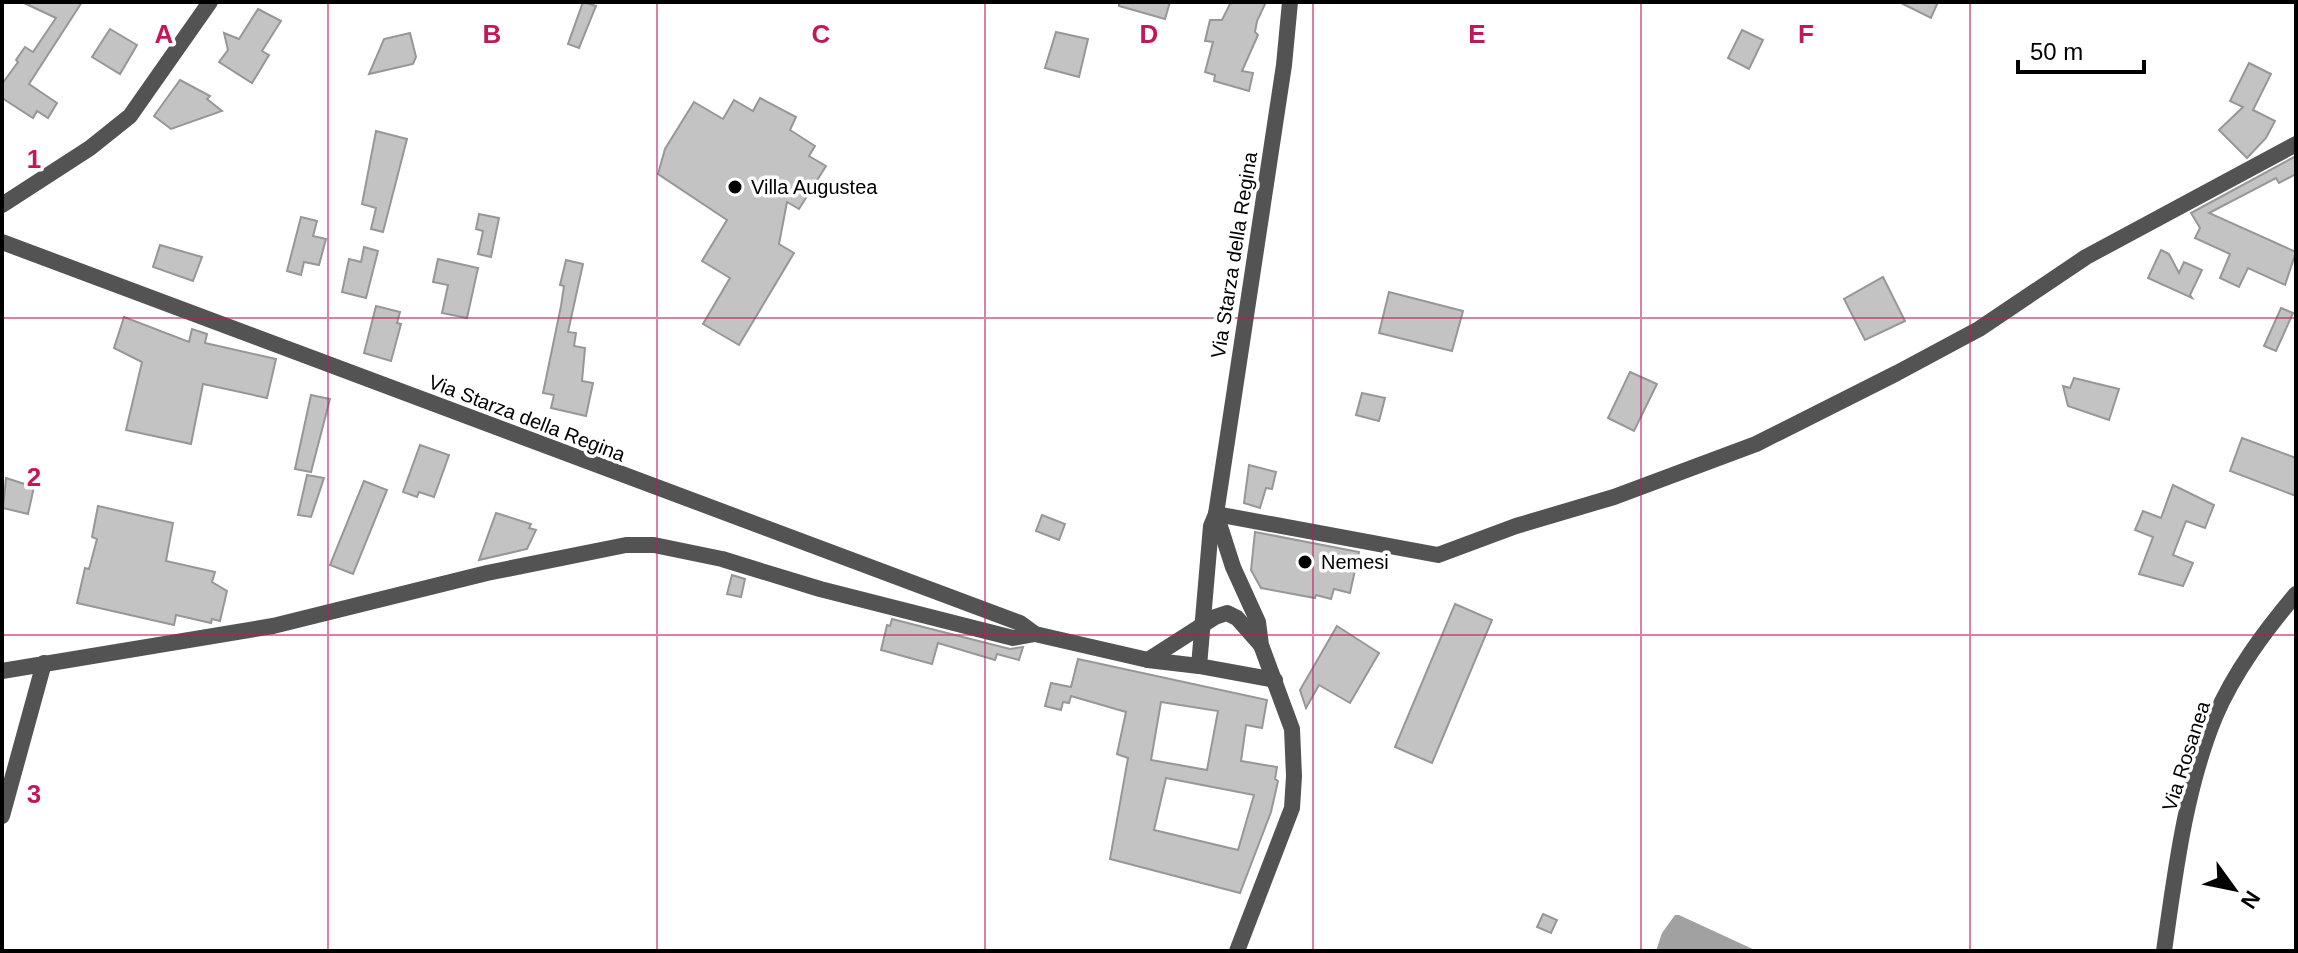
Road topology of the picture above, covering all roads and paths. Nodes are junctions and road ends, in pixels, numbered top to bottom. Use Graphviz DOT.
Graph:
graph roads {
  1 [pos="210,2"];
  2 [pos="1290,2"];
  3 [pos="2296,144"];
  4 [pos="2,205"];
  5 [pos="2,242"];
  6 [pos="1216,514"];
  7 [pos="2296,594"];
  8 [pos="1200,627"];
  9 [pos="1035,634"];
  10 [pos="1261,645"];
  11 [pos="1148,660"];
  12 [pos="44,663"];
  13 [pos="1199,666"];
  14 [pos="2,671"];
  15 [pos="1275,680"];
  16 [pos="2,816"];
  17 [pos="1237,951"];
  18 [pos="2164,951"];
  1 -- 4 [label="street"];
  2 -- 6 [label="street, Via Starza della Regina"];
  3 -- 6 [label="street"];
  5 -- 9 [label="street, Via Starza della Regina"];
  6 -- 8 [label="street, Via Starza della Regina"];
  6 -- 10 [label="street, Via Starza della Regina"];
  7 -- 18 [label="street, Via Rosanea"];
  8 -- 10 [label="street, Via Starza della Regina"];
  8 -- 11 [label="street, Via Starza della Regina"];
  8 -- 13 [label="street, Via Starza della Regina"];
  9 -- 11 [label="street, Via Starza della Regina"];
  9 -- 12 [label="street, Via Starza della Regina"];
  10 -- 15 [label="street, Via Starza della Regina"];
  11 -- 13 [label="street, Via Starza della Regina"];
  12 -- 14 [label="street, Via Starza della Regina"];
  12 -- 16 [label="street"];
  13 -- 15 [label="street, Via Starza della Regina"];
  15 -- 17 [label="street, Via Starza della Regina"];
}
